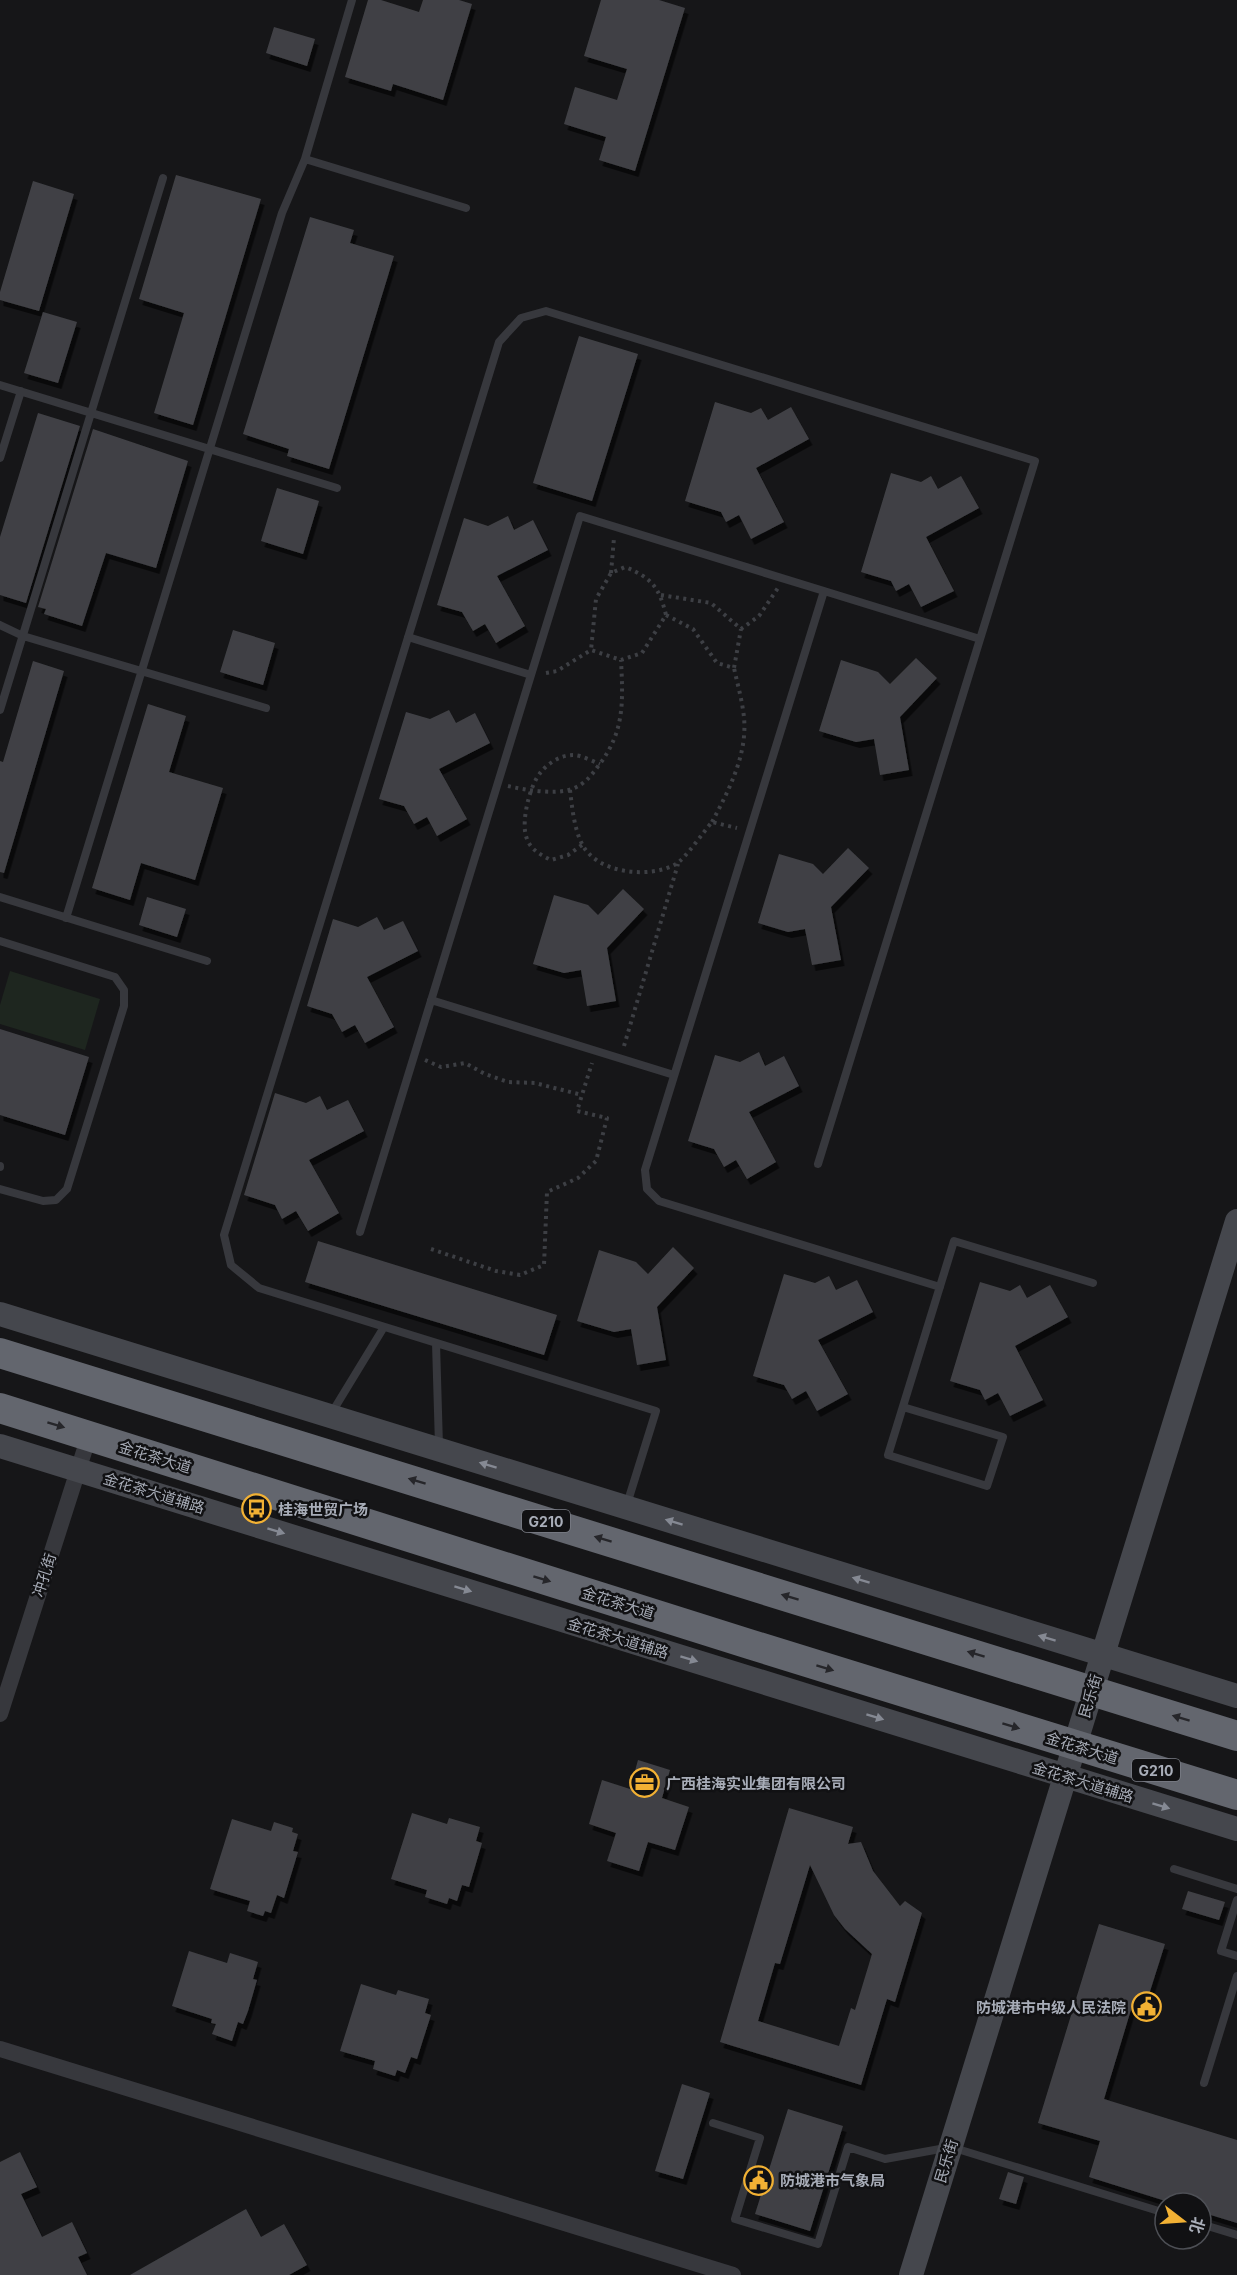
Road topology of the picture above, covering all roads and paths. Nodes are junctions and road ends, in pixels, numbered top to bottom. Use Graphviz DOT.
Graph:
graph roads {
  1 [pos="352,0"];
  2 [pos="305,159"];
  3 [pos="163,178"];
  4 [pos="466,208"];
  5 [pos="0,385"];
  6 [pos="21,391"];
  7 [pos="92,412"];
  8 [pos="210,449"];
  9 [pos="0,458"];
  10 [pos="337,488"];
  11 [pos="615,526"];
  12 [pos="611,573"];
  13 [pos="785,579"];
  14 [pos="824,591"];
  15 [pos="661,595"];
  16 [pos="666,615"];
  17 [pos="0,625"];
  18 [pos="741,629"];
  19 [pos="23,636"];
  20 [pos="408,637"];
  21 [pos="980,639"];
  22 [pos="591,650"];
  23 [pos="621,660"];
  24 [pos="734,668"];
  25 [pos="142,671"];
  26 [pos="531,675"];
  27 [pos="266,708"];
  28 [pos="0,710"];
  29 [pos="600,764"];
  30 [pos="498,784"];
  31 [pos="570,790"];
  32 [pos="531,791"];
  33 [pos="712,822"];
  34 [pos="749,832"];
  35 [pos="582,845"];
  36 [pos="678,863"];
  37 [pos="0,897"];
  38 [pos="66,918"];
  39 [pos="0,941"];
  40 [pos="207,961"];
  41 [pos="431,1000"];
  42 [pos="596,1051"];
  43 [pos="414,1055"];
  44 [pos="620,1059"];
  45 [pos="674,1075"];
  46 [pos="582,1095"];
  47 [pos="818,1164"];
  48 [pos="0,1189"];
  49 [pos="1237,1221"];
  50 [pos="360,1232"];
  51 [pos="431,1249"];
  52 [pos="1093,1283"];
  53 [pos="940,1287"];
  54 [pos="0,1314"];
  55 [pos="384,1327"];
  56 [pos="436,1343"];
  57 [pos="0,1353"];
  58 [pos="903,1407"];
  59 [pos="0,1408"];
  60 [pos="330,1416"];
  61 [pos="88,1436"];
  62 [pos="0,1446"];
  63 [pos="439,1450"];
  64 [pos="78,1470"];
  65 [pos="626,1508"];
  66 [pos="1103,1655"];
  67 [pos="1092,1690"];
  68 [pos="1237,1696"];
  69 [pos="0,1714"];
  70 [pos="1237,1736"];
  71 [pos="1075,1746"];
  72 [pos="1065,1776"];
  73 [pos="1237,1795"];
  74 [pos="1237,1829"];
  75 [pos="1174,1869"];
  76 [pos="1237,1889"];
  77 [pos="1237,1900"];
  78 [pos="1237,1956"];
  79 [pos="1237,1976"];
  80 [pos="0,2049"];
  81 [pos="1204,2084"];
  82 [pos="713,2123"];
  83 [pos="951,2147"];
  84 [pos="1153,2209"];
  85 [pos="1213,2228"];
  86 [pos="1237,2235"];
  87 [pos="733,2275"];
  88 [pos="911,2275"];
  1 -- 2 [label="lane"];
  2 -- 4 [label="lane"];
  2 -- 8 [label="lane"];
  3 -- 7 [label="lane"];
  5 -- 6 [label="lane"];
  6 -- 7 [label="lane"];
  6 -- 9 [label="lane"];
  7 -- 8 [label="lane"];
  7 -- 19 [label="lane"];
  8 -- 10 [label="lane"];
  8 -- 25 [label="lane"];
  11 -- 12 [label="path"];
  11 -- 13 [label="lane"];
  11 -- 26 [label="lane"];
  12 -- 15 [label="path"];
  12 -- 22 [label="path"];
  13 -- 14 [label="lane"];
  13 -- 18 [label="path"];
  14 -- 21 [label="lane"];
  14 -- 34 [label="lane"];
  15 -- 16 [label="path"];
  15 -- 18 [label="path"];
  16 -- 23 [label="path"];
  16 -- 24 [label="path"];
  17 -- 19 [label="lane"];
  18 -- 24 [label="path"];
  19 -- 25 [label="lane"];
  19 -- 28 [label="lane"];
  20 -- 21 [label="lane"];
  20 -- 26 [label="lane"];
  20 -- 55 [label="lane"];
  21 -- 47 [label="lane"];
  22 -- 23 [label="path"];
  22 -- 26 [label="path"];
  23 -- 29 [label="path"];
  24 -- 33 [label="path"];
  25 -- 27 [label="lane"];
  25 -- 38 [label="lane"];
  26 -- 30 [label="lane"];
  29 -- 31 [label="path"];
  29 -- 32 [label="path"];
  30 -- 32 [label="path"];
  30 -- 41 [label="lane"];
  31 -- 32 [label="path"];
  31 -- 35 [label="path"];
  32 -- 35 [label="path"];
  33 -- 34 [label="path"];
  33 -- 36 [label="path"];
  34 -- 45 [label="lane"];
  35 -- 36 [label="path"];
  36 -- 44 [label="path"];
  37 -- 38 [label="lane"];
  38 -- 40 [label="lane"];
  39 -- 48 [label="lane"];
  41 -- 42 [label="lane"];
  41 -- 43 [label="lane"];
  42 -- 44 [label="lane"];
  42 -- 46 [label="path"];
  43 -- 46 [label="path"];
  43 -- 50 [label="lane"];
  44 -- 45 [label="lane"];
  45 -- 53 [label="lane"];
  46 -- 51 [label="path"];
  49 -- 66 [label="street, 民乐街"];
  52 -- 53 [label="lane"];
  53 -- 58 [label="lane"];
  54 -- 60 [label="street"];
  55 -- 56 [label="lane"];
  55 -- 60 [label="lane"];
  56 -- 63 [label="lane"];
  56 -- 65 [label="lane"];
  67 -- 57 [label="highway, G210, one-way"];
  58 -- 58 [label="lane"];
  59 -- 61 [label="highway, 金花茶大道 / G210, one-way"];
  60 -- 63 [label="street"];
  61 -- 64 [label="street, 冲孔街"];
  61 -- 71 [label="highway, 金花茶大道 / G210, one-way"];
  62 -- 64 [label="street, 金花茶大道辅路"];
  65 -- 63 [label="street, one-way"];
  64 -- 69 [label="street, 冲孔街"];
  64 -- 72 [label="street, 金花茶大道辅路, one-way"];
  66 -- 65 [label="street, one-way"];
  66 -- 67 [label="street, 民乐街"];
  66 -- 68 [label="street"];
  70 -- 67 [label="highway, G210, one-way"];
  67 -- 71 [label="street, 民乐街"];
  71 -- 72 [label="street, 民乐街"];
  71 -- 73 [label="highway, 金花茶大道 / G210"];
  72 -- 74 [label="street, 金花茶大道辅路, one-way"];
  72 -- 83 [label="street, 民乐街"];
  75 -- 76 [label="lane"];
  77 -- 78 [label="lane"];
  79 -- 81 [label="lane"];
  80 -- 87 [label="street"];
  82 -- 83 [label="lane"];
  83 -- 84 [label="lane"];
  83 -- 88 [label="street, 民乐街"];
  85 -- 86 [label="lane"];
}
